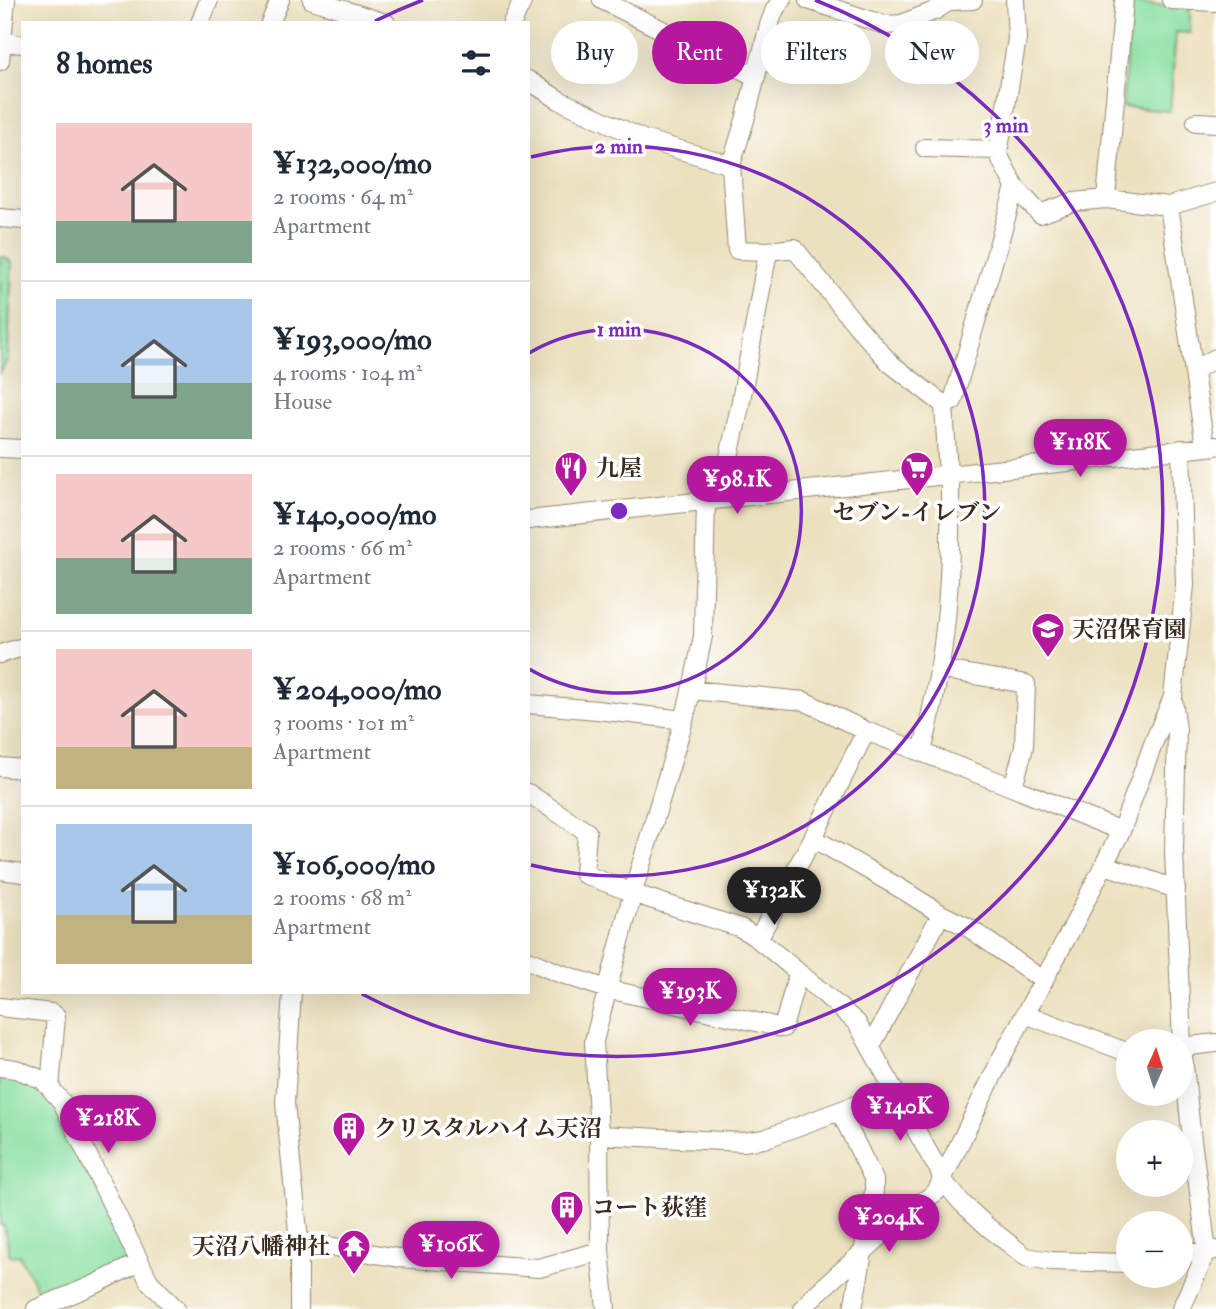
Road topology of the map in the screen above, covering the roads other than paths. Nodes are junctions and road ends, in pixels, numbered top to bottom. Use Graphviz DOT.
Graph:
graph roads {
  1 [pos="6,0"];
  2 [pos="209,0"];
  3 [pos="280,0"];
  4 [pos="312,0"];
  5 [pos="523,0"];
  6 [pos="602,0"];
  7 [pos="782,0"];
  8 [pos="808,0"];
  9 [pos="973,0"];
  10 [pos="1015,0"];
  11 [pos="1124,0"];
  12 [pos="1171,0"];
  13 [pos="1216,2"];
  14 [pos="201,21"];
  15 [pos="271,21"];
  16 [pos="379,21"];
  17 [pos="513,21"];
  18 [pos="21,44"];
  19 [pos="1,49"];
  20 [pos="756,77"];
  21 [pos="530,81"];
  22 [pos="1196,122"];
  23 [pos="1216,123"];
  24 [pos="925,148"];
  25 [pos="999,149"];
  26 [pos="731,165"];
  27 [pos="1015,187"];
  28 [pos="1216,192"];
  29 [pos="1106,199"];
  30 [pos="1169,206"];
  31 [pos="0,218"];
  32 [pos="21,220"];
  33 [pos="768,251"];
  34 [pos="1216,358"];
  35 [pos="1194,370"];
  36 [pos="944,405"];
  37 [pos="1211,446"];
  38 [pos="0,448"];
  39 [pos="21,449"];
  40 [pos="1181,449"];
  41 [pos="947,475"];
  42 [pos="713,500"];
  43 [pos="530,520"];
  44 [pos="21,648"];
  45 [pos="0,654"];
  46 [pos="939,669"];
  47 [pos="691,690"];
  48 [pos="1173,697"];
  49 [pos="530,704"];
  50 [pos="684,720"];
  51 [pos="866,731"];
  52 [pos="922,752"];
  53 [pos="0,767"];
  54 [pos="21,769"];
  55 [pos="1013,787"];
  56 [pos="530,794"];
  57 [pos="1121,831"];
  58 [pos="813,838"];
  59 [pos="1105,865"];
  60 [pos="0,870"];
  61 [pos="21,873"];
  62 [pos="1176,889"];
  63 [pos="633,892"];
  64 [pos="941,914"];
  65 [pos="758,939"];
  66 [pos="530,961"];
  67 [pos="798,973"];
  68 [pos="1044,981"];
  69 [pos="607,989"];
  70 [pos="292,994"];
  71 [pos="0,1007"];
  72 [pos="1026,1014"];
  73 [pos="1181,1029"];
  74 [pos="1216,1043"];
  75 [pos="870,1046"];
  76 [pos="1194,1046"];
  77 [pos="1116,1048"];
  78 [pos="0,1068"];
  79 [pos="50,1088"];
  80 [pos="893,1091"];
  81 [pos="1189,1106"];
  82 [pos="841,1111"];
  83 [pos="599,1135"];
  84 [pos="942,1180"];
  85 [pos="299,1241"];
  86 [pos="1211,1250"];
  87 [pos="600,1251"];
  88 [pos="864,1251"];
  89 [pos="1193,1252"];
  90 [pos="140,1262"];
  91 [pos="1116,1263"];
  92 [pos="171,1308"];
  93 [pos="36,1309"];
  94 [pos="299,1309"];
  95 [pos="606,1309"];
  96 [pos="803,1309"];
  97 [pos="853,1309"];
  98 [pos="1181,1309"];
  1 -- 19 [label="street"];
  2 -- 14 [label="street"];
  3 -- 15 [label="street"];
  4 -- 16 [label="street"];
  5 -- 17 [label="street"];
  6 -- 20 [label="street"];
  7 -- 20 [label="street"];
  8 -- 9 [label="street"];
  10 -- 25 [label="street"];
  11 -- 29 [label="street"];
  12 -- 13 [label="street"];
  18 -- 19 [label="street"];
  20 -- 26 [label="street"];
  21 -- 26 [label="street"];
  22 -- 23 [label="street"];
  24 -- 25 [label="street"];
  25 -- 27 [label="street"];
  26 -- 33 [label="street"];
  27 -- 29 [label="street"];
  27 -- 36 [label="street"];
  28 -- 30 [label="street"];
  29 -- 30 [label="street"];
  30 -- 35 [label="street"];
  31 -- 32 [label="street"];
  33 -- 36 [label="street"];
  33 -- 42 [label="street"];
  34 -- 35 [label="street"];
  35 -- 37 [label="street"];
  36 -- 41 [label="street"];
  37 -- 40 [label="street"];
  38 -- 39 [label="street"];
  40 -- 41 [label="street"];
  40 -- 48 [label="street"];
  41 -- 42 [label="street"];
  41 -- 46 [label="street"];
  42 -- 43 [label="street"];
  42 -- 47 [label="street"];
  44 -- 45 [label="street"];
  46 -- 52 [label="street"];
  46 -- 55 [label="street"];
  47 -- 50 [label="street"];
  47 -- 51 [label="street"];
  48 -- 57 [label="street"];
  48 -- 62 [label="street"];
  49 -- 50 [label="street"];
  50 -- 63 [label="street"];
  51 -- 52 [label="street"];
  51 -- 58 [label="street"];
  52 -- 55 [label="street"];
  53 -- 54 [label="street"];
  55 -- 57 [label="street"];
  56 -- 63 [label="street"];
  57 -- 59 [label="street"];
  58 -- 64 [label="street"];
  58 -- 65 [label="street"];
  59 -- 62 [label="street"];
  59 -- 68 [label="street"];
  60 -- 61 [label="street"];
  62 -- 73 [label="street"];
  63 -- 65 [label="street"];
  63 -- 69 [label="street"];
  64 -- 68 [label="street"];
  64 -- 75 [label="street"];
  65 -- 67 [label="street"];
  66 -- 69 [label="street"];
  67 -- 69 [label="street"];
  67 -- 75 [label="street"];
  68 -- 72 [label="street"];
  69 -- 83 [label="street"];
  70 -- 85 [label="street"];
  71 -- 79 [label="street"];
  72 -- 77 [label="street"];
  72 -- 84 [label="street"];
  74 -- 76 [label="street"];
  75 -- 80 [label="street"];
  78 -- 79 [label="street"];
  79 -- 90 [label="street"];
  80 -- 82 [label="street"];
  80 -- 84 [label="street"];
  81 -- 86 [label="street"];
  82 -- 83 [label="street"];
  82 -- 88 [label="street"];
  83 -- 87 [label="street"];
  84 -- 88 [label="street"];
  84 -- 91 [label="street"];
  85 -- 87 [label="street"];
  85 -- 94 [label="street"];
  86 -- 89 [label="street"];
  86 -- 98 [label="street"];
  87 -- 95 [label="street"];
  88 -- 96 [label="street"];
  88 -- 97 [label="street"];
  90 -- 92 [label="street"];
  90 -- 93 [label="street"];
}
